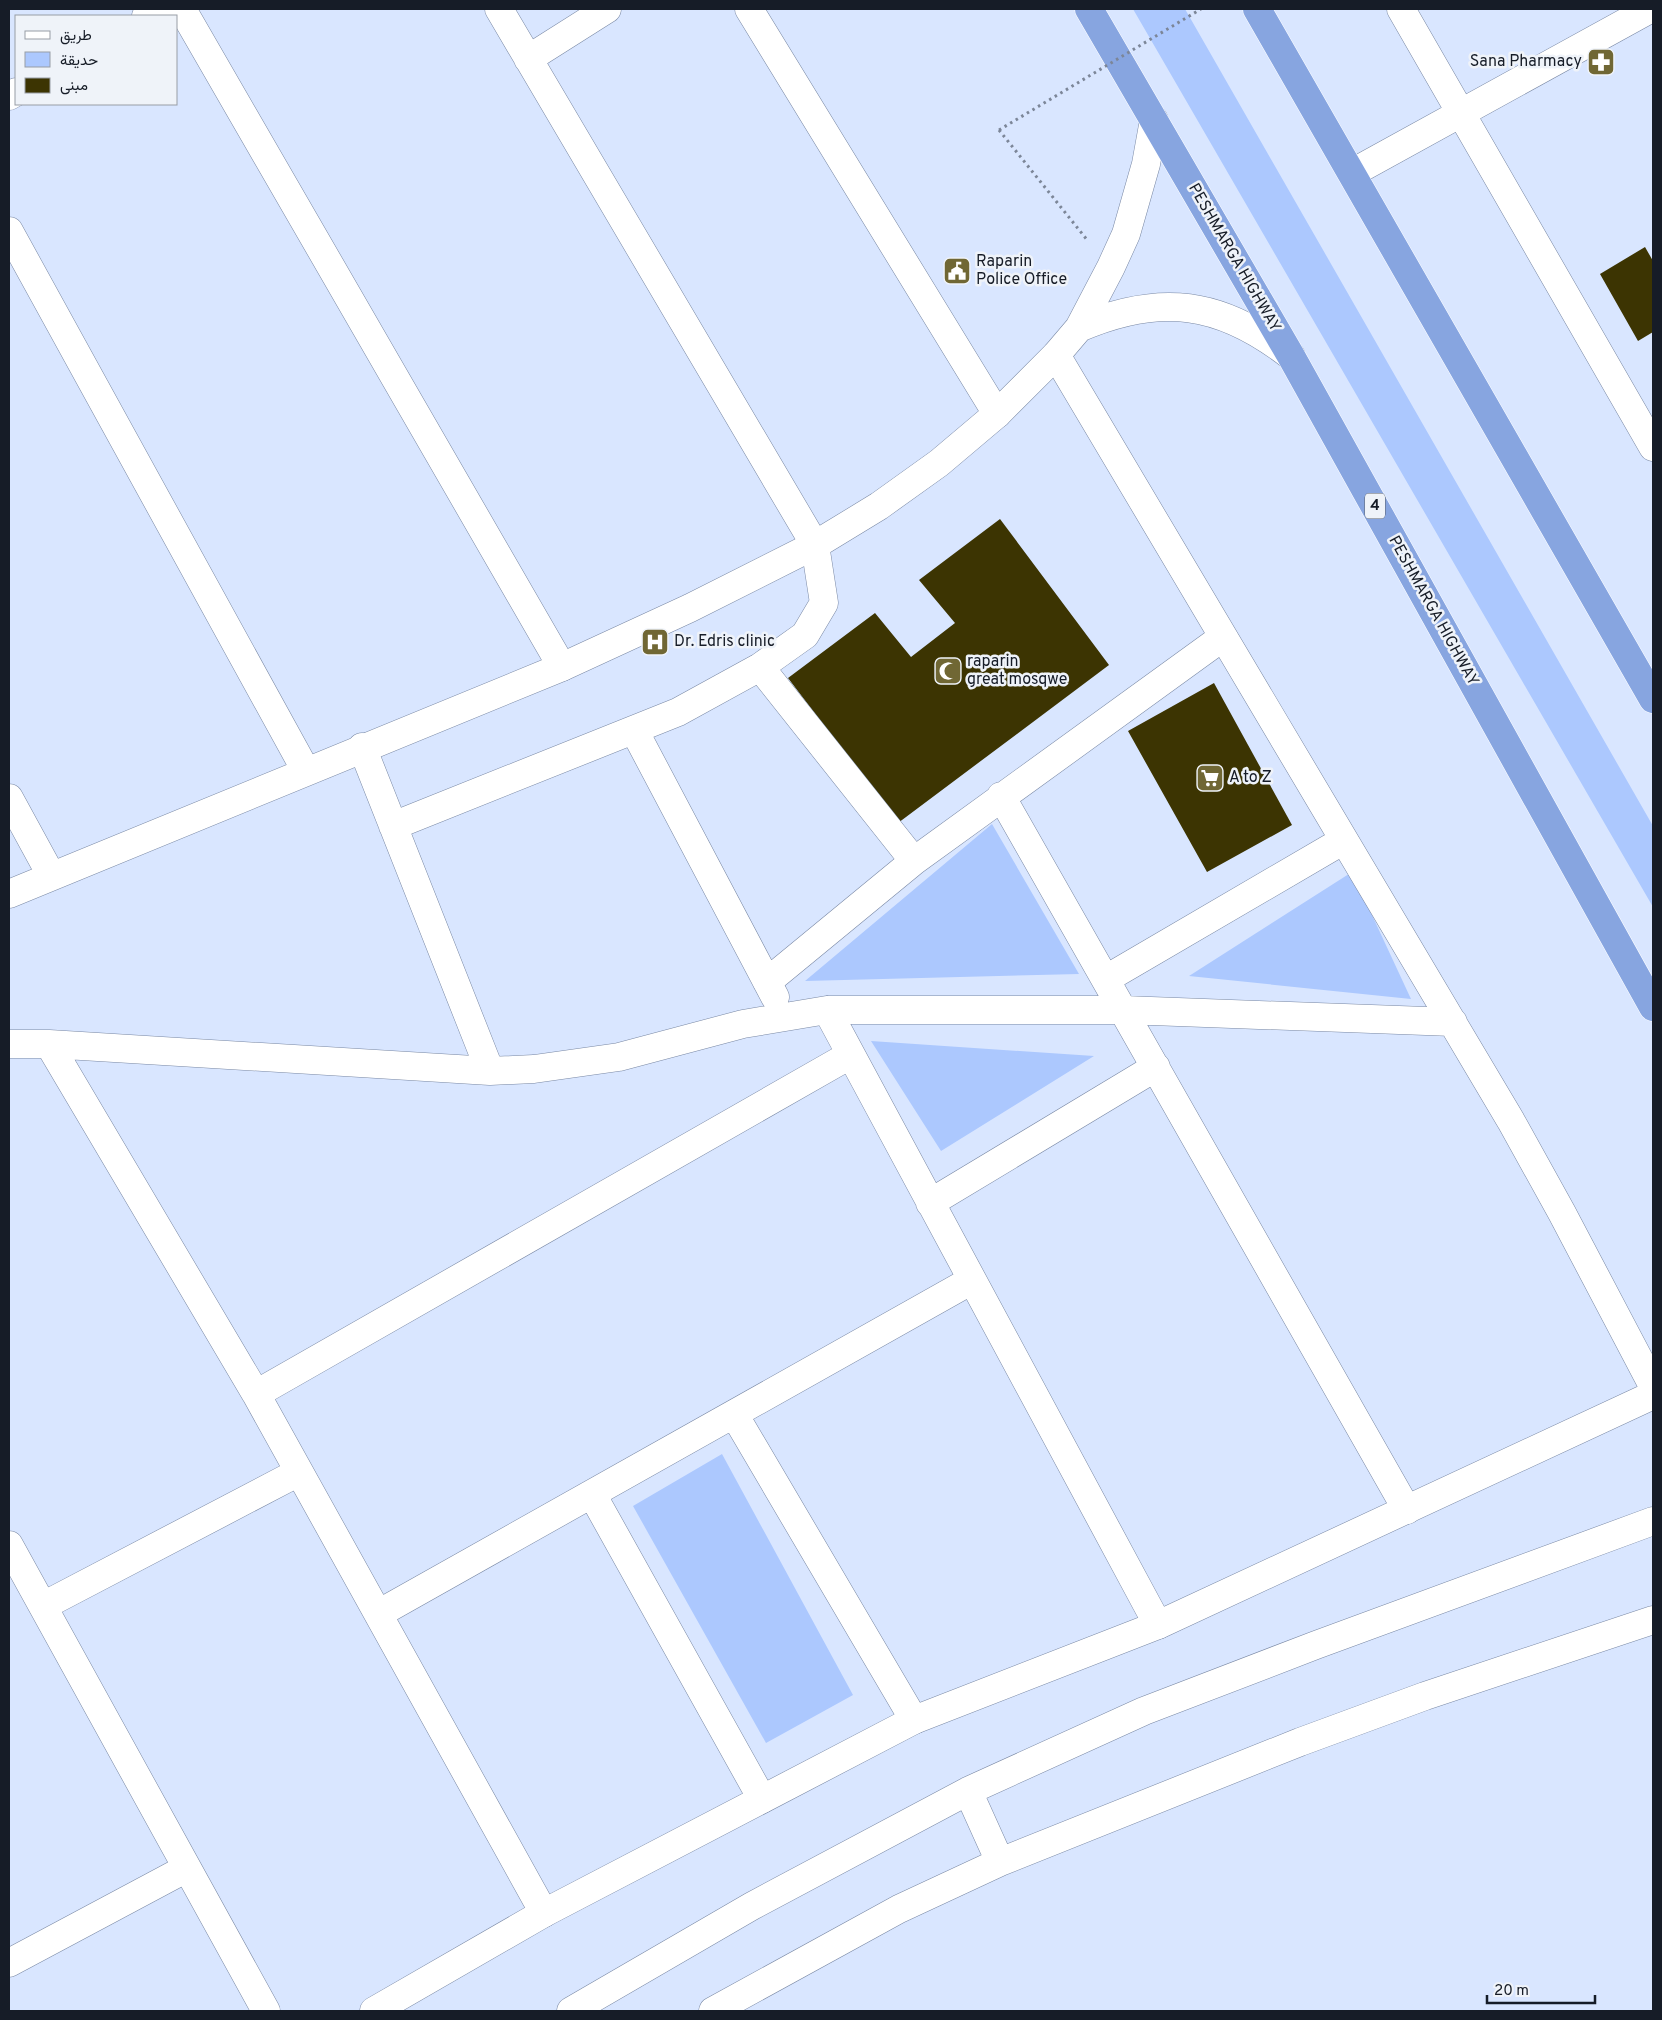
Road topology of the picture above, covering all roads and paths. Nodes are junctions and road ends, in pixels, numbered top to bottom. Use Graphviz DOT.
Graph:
graph roads {
  1 [pos="159,9"];
  2 [pos="182,9"];
  3 [pos="498,9"];
  4 [pos="607,9"];
  5 [pos="749,9"];
  6 [pos="1089,9"];
  7 [pos="1201,9"];
  8 [pos="1257,9"];
  9 [pos="1401,9"];
  10 [pos="1650,9"];
  11 [pos="148,15"];
  12 [pos="528,59"];
  13 [pos="1461,113"];
  14 [pos="1154,120"];
  15 [pos="1352,173"];
  16 [pos="9,231"];
  17 [pos="1084,236"];
  18 [pos="1079,328"];
  19 [pos="1056,355"];
  20 [pos="1291,356"];
  21 [pos="996,414"];
  22 [pos="1653,447"];
  23 [pos="815,545"];
  24 [pos="1223,637"];
  25 [pos="562,667"];
  26 [pos="760,667"];
  27 [pos="1653,699"];
  28 [pos="634,730"];
  29 [pos="362,747"];
  30 [pos="306,771"];
  31 [pos="1001,796"];
  32 [pos="9,798"];
  33 [pos="394,826"];
  34 [pos="1344,840"];
  35 [pos="914,861"];
  36 [pos="50,875"];
  37 [pos="9,894"];
  38 [pos="1106,980"];
  39 [pos="767,982"];
  40 [pos="1653,1007"];
  41 [pos="827,1010"];
  42 [pos="1124,1010"];
  43 [pos="786,1016"];
  44 [pos="1453,1022"];
  45 [pos="9,1044"];
  46 [pos="49,1044"];
  47 [pos="850,1055"];
  48 [pos="1156,1067"];
  49 [pos="490,1071"];
  50 [pos="930,1202"];
  51 [pos="972,1280"];
  52 [pos="1653,1386"];
  53 [pos="256,1394"];
  54 [pos="1653,1395"];
  55 [pos="734,1414"];
  56 [pos="299,1472"];
  57 [pos="592,1494"];
  58 [pos="1407,1510"];
  59 [pos="1653,1521"];
  60 [pos="9,1545"];
  61 [pos="43,1606"];
  62 [pos="378,1614"];
  63 [pos="1653,1620"];
  64 [pos="1158,1625"];
  65 [pos="914,1720"];
  66 [pos="968,1791"];
  67 [pos="762,1799"];
  68 [pos="1000,1862"];
  69 [pos="187,1868"];
  70 [pos="544,1913"];
  71 [pos="9,1963"];
  72 [pos="266,2011"];
  73 [pos="374,2011"];
  74 [pos="571,2011"];
  75 [pos="713,2011"];
  1 -- 11 [label="street"];
  2 -- 25 [label="street"];
  3 -- 12 [label="street"];
  4 -- 12 [label="street"];
  5 -- 21 [label="street"];
  6 -- 14 [label="highway, PESHMARGA HIGHWAY / 4"];
  7 -- 17 [label="path, bridge"];
  8 -- 15 [label="highway"];
  9 -- 13 [label="street"];
  10 -- 13 [label="street"];
  12 -- 23 [label="street"];
  13 -- 15 [label="street"];
  13 -- 22 [label="street"];
  14 -- 18 [label="street"];
  14 -- 20 [label="highway, PESHMARGA HIGHWAY / 4"];
  15 -- 27 [label="highway"];
  16 -- 30 [label="street"];
  18 -- 19 [label="street"];
  18 -- 20 [label="street"];
  19 -- 21 [label="street"];
  19 -- 24 [label="street"];
  20 -- 40 [label="highway, PESHMARGA HIGHWAY / 4"];
  21 -- 23 [label="street"];
  23 -- 25 [label="street"];
  23 -- 26 [label="street"];
  24 -- 31 [label="street"];
  24 -- 34 [label="street"];
  25 -- 29 [label="street"];
  26 -- 28 [label="street"];
  26 -- 35 [label="street"];
  28 -- 33 [label="street"];
  28 -- 39 [label="street"];
  29 -- 30 [label="street"];
  29 -- 33 [label="street"];
  30 -- 36 [label="street"];
  31 -- 35 [label="street"];
  31 -- 38 [label="street"];
  32 -- 36 [label="street"];
  33 -- 49 [label="street"];
  34 -- 38 [label="street"];
  34 -- 44 [label="street"];
  35 -- 39 [label="street"];
  36 -- 37 [label="street"];
  38 -- 42 [label="street"];
  39 -- 43 [label="street"];
  41 -- 42 [label="street"];
  41 -- 43 [label="street"];
  41 -- 47 [label="street"];
  42 -- 44 [label="street"];
  42 -- 48 [label="street"];
  43 -- 49 [label="street"];
  44 -- 52 [label="street"];
  45 -- 46 [label="street"];
  46 -- 49 [label="street"];
  46 -- 53 [label="street"];
  47 -- 50 [label="street"];
  47 -- 53 [label="street"];
  48 -- 50 [label="street"];
  48 -- 58 [label="street"];
  50 -- 51 [label="street"];
  51 -- 55 [label="street"];
  51 -- 64 [label="street"];
  53 -- 56 [label="street"];
  54 -- 58 [label="street"];
  55 -- 57 [label="street"];
  55 -- 65 [label="street"];
  56 -- 61 [label="street"];
  56 -- 62 [label="street"];
  57 -- 62 [label="street"];
  57 -- 67 [label="street"];
  58 -- 64 [label="street"];
  59 -- 66 [label="street"];
  60 -- 61 [label="street"];
  61 -- 69 [label="street"];
  62 -- 70 [label="street"];
  63 -- 68 [label="street"];
  64 -- 65 [label="street"];
  65 -- 67 [label="street"];
  66 -- 68 [label="street"];
  66 -- 74 [label="street"];
  67 -- 70 [label="street"];
  68 -- 75 [label="street"];
  69 -- 71 [label="street"];
  69 -- 72 [label="street"];
  70 -- 73 [label="street"];
}
